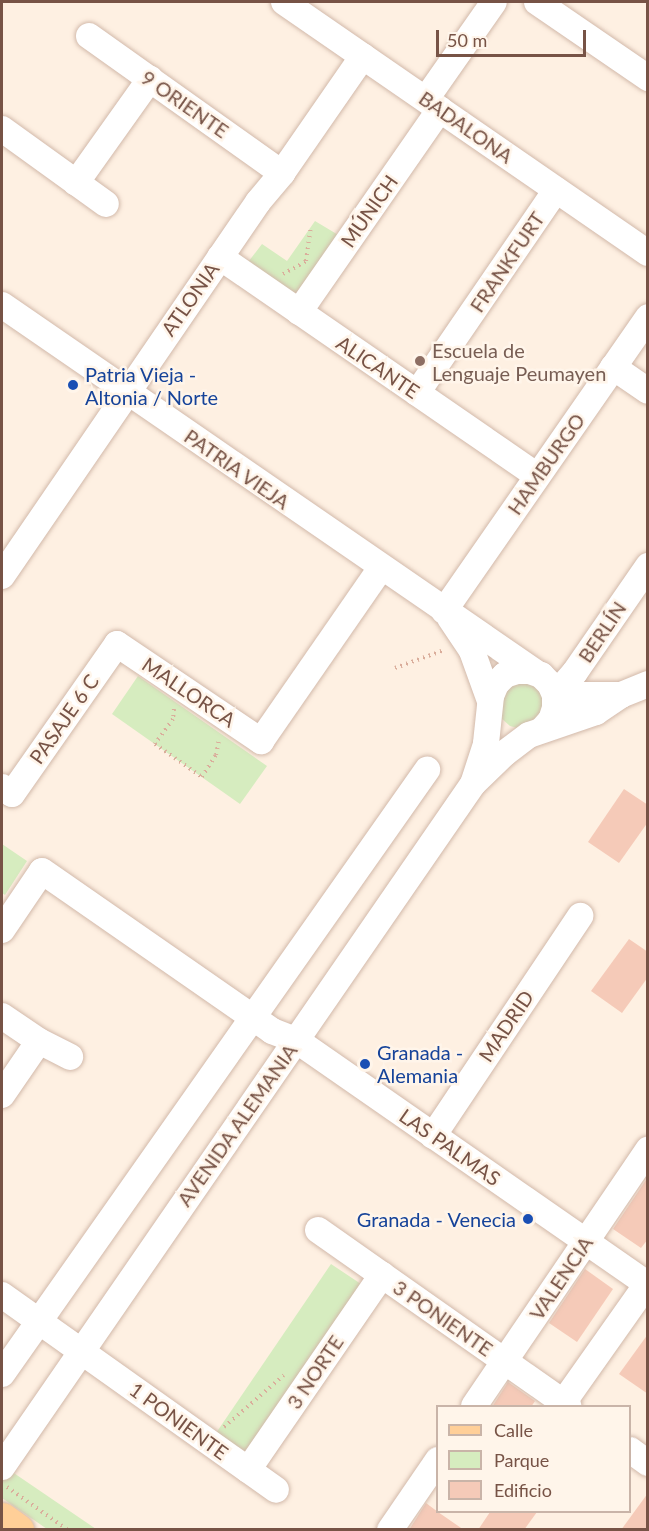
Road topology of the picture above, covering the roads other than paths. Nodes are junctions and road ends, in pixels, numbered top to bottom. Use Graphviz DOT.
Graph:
graph roads {
  1 [pos="284,2"];
  2 [pos="494,2"];
  3 [pos="537,2"];
  4 [pos="312,9"];
  5 [pos="89,36"];
  6 [pos="363,56"];
  7 [pos="648,78"];
  8 [pos="150,79"];
  9 [pos="433,104"];
  10 [pos="2,129"];
  11 [pos="282,173"];
  12 [pos="76,183"];
  13 [pos="556,190"];
  14 [pos="106,204"];
  15 [pos="648,253"];
  16 [pos="220,257"];
  17 [pos="2,305"];
  18 [pos="299,312"];
  19 [pos="648,317"];
  20 [pos="613,367"];
  21 [pos="648,391"];
  22 [pos="128,393"];
  23 [pos="417,393"];
  24 [pos="537,476"];
  25 [pos="648,566"];
  26 [pos="381,568"];
  27 [pos="2,576"];
  28 [pos="444,611"];
  29 [pos="117,644"];
  30 [pos="535,672"];
  31 [pos="648,684"];
  32 [pos="555,695"];
  33 [pos="621,695"];
  34 [pos="490,706"];
  35 [pos="536,732"];
  36 [pos="426,770"];
  37 [pos="473,784"];
  38 [pos="7,790"];
  39 [pos="580,916"];
  40 [pos="3,925"];
  41 [pos="2,1016"];
  42 [pos="253,1017"];
  43 [pos="296,1040"];
  44 [pos="39,1041"];
  45 [pos="70,1058"];
  46 [pos="2,1095"];
  47 [pos="433,1136"];
  48 [pos="648,1150"];
  49 [pos="318,1230"];
  50 [pos="587,1242"];
  51 [pos="382,1275"];
  52 [pos="647,1285"];
  53 [pos="2,1295"];
  54 [pos="39,1321"];
  55 [pos="81,1351"];
  56 [pos="505,1362"];
  57 [pos="2,1374"];
  58 [pos="475,1405"];
  59 [pos="566,1405"];
  60 [pos="631,1451"];
  61 [pos="436,1463"];
  62 [pos="648,1463"];
  63 [pos="2,1467"];
  64 [pos="248,1470"];
  65 [pos="276,1490"];
  66 [pos="2,1519"];
  67 [pos="17,1530"];
  68 [pos="390,1530"];
  1 -- 4 [label="street, BADALONA"];
  2 -- 9 [label="street, MÚNICH"];
  3 -- 7 [label="street"];
  4 -- 6 [label="street, BADALONA"];
  5 -- 8 [label="street, 9 ORIENTE"];
  6 -- 9 [label="street, BADALONA"];
  6 -- 11 [label="street, ATLONIA"];
  8 -- 11 [label="street, 9 ORIENTE"];
  8 -- 12 [label="street"];
  9 -- 13 [label="street, BADALONA"];
  9 -- 18 [label="street, MÚNICH"];
  10 -- 12 [label="street"];
  11 -- 16 [label="street, ATLONIA"];
  12 -- 14 [label="street"];
  13 -- 15 [label="street, BADALONA"];
  13 -- 23 [label="street, FRANKFURT"];
  16 -- 18 [label="street, ALICANTE"];
  16 -- 22 [label="street, ATLONIA"];
  17 -- 22 [label="street, PATRIA VIEJA"];
  18 -- 23 [label="street, ALICANTE"];
  19 -- 20 [label="street, HAMBURGO"];
  20 -- 21 [label="street"];
  20 -- 24 [label="street, HAMBURGO"];
  22 -- 26 [label="street, PATRIA VIEJA"];
  22 -- 27 [label="street, ATLONIA"];
  23 -- 24 [label="street, ALICANTE"];
  24 -- 28 [label="street, HAMBURGO"];
  25 -- 32 [label="street, BERLÍN"];
  26 -- 28 [label="street, PATRIA VIEJA"];
  26 -- 29 [label="street, MALLORCA"];
  28 -- 30 [label="street, PATRIA VIEJA"];
  28 -- 34 [label="street, PATRIA VIEJA"];
  29 -- 38 [label="street, PASAJE 6 C"];
  30 -- 32 [label="street"];
  30 -- 34 [label="street, AVENIDA ALEMANIA"];
  31 -- 33 [label="street, AVENIDA ALEMANIA"];
  32 -- 33 [label="street, AVENIDA ALEMANIA"];
  32 -- 35 [label="street, AVENIDA ALEMANIA"];
  33 -- 35 [label="street, AVENIDA ALEMANIA"];
  34 -- 35 [label="street"];
  34 -- 37 [label="street, AVENIDA ALEMANIA"];
  35 -- 37 [label="street, AVENIDA ALEMANIA"];
  36 -- 42 [label="street"];
  37 -- 43 [label="street, AVENIDA ALEMANIA"];
  39 -- 47 [label="street, MADRID"];
  40 -- 42 [label="street, LAS PALMAS"];
  41 -- 44 [label="street"];
  42 -- 43 [label="street, LAS PALMAS"];
  42 -- 54 [label="street"];
  43 -- 47 [label="street, LAS PALMAS"];
  43 -- 55 [label="street, AVENIDA ALEMANIA"];
  44 -- 45 [label="street"];
  44 -- 46 [label="street"];
  47 -- 50 [label="street, LAS PALMAS"];
  48 -- 50 [label="street, VALENCIA"];
  49 -- 51 [label="street, 3 PONIENTE"];
  50 -- 52 [label="street, LAS PALMAS"];
  50 -- 56 [label="street, VALENCIA"];
  51 -- 56 [label="street, 3 PONIENTE"];
  51 -- 64 [label="street, 3 NORTE"];
  52 -- 59 [label="street"];
  53 -- 54 [label="street, 1 PONIENTE"];
  54 -- 55 [label="street, 1 PONIENTE"];
  54 -- 57 [label="street"];
  55 -- 63 [label="street, AVENIDA ALEMANIA"];
  55 -- 64 [label="street, 1 PONIENTE"];
  56 -- 58 [label="street, VALENCIA"];
  56 -- 59 [label="street, 3 PONIENTE"];
  60 -- 62 [label="street"];
  61 -- 68 [label="street"];
  64 -- 65 [label="street, 1 PONIENTE"];
  66 -- 67 [label="main road"];
}
